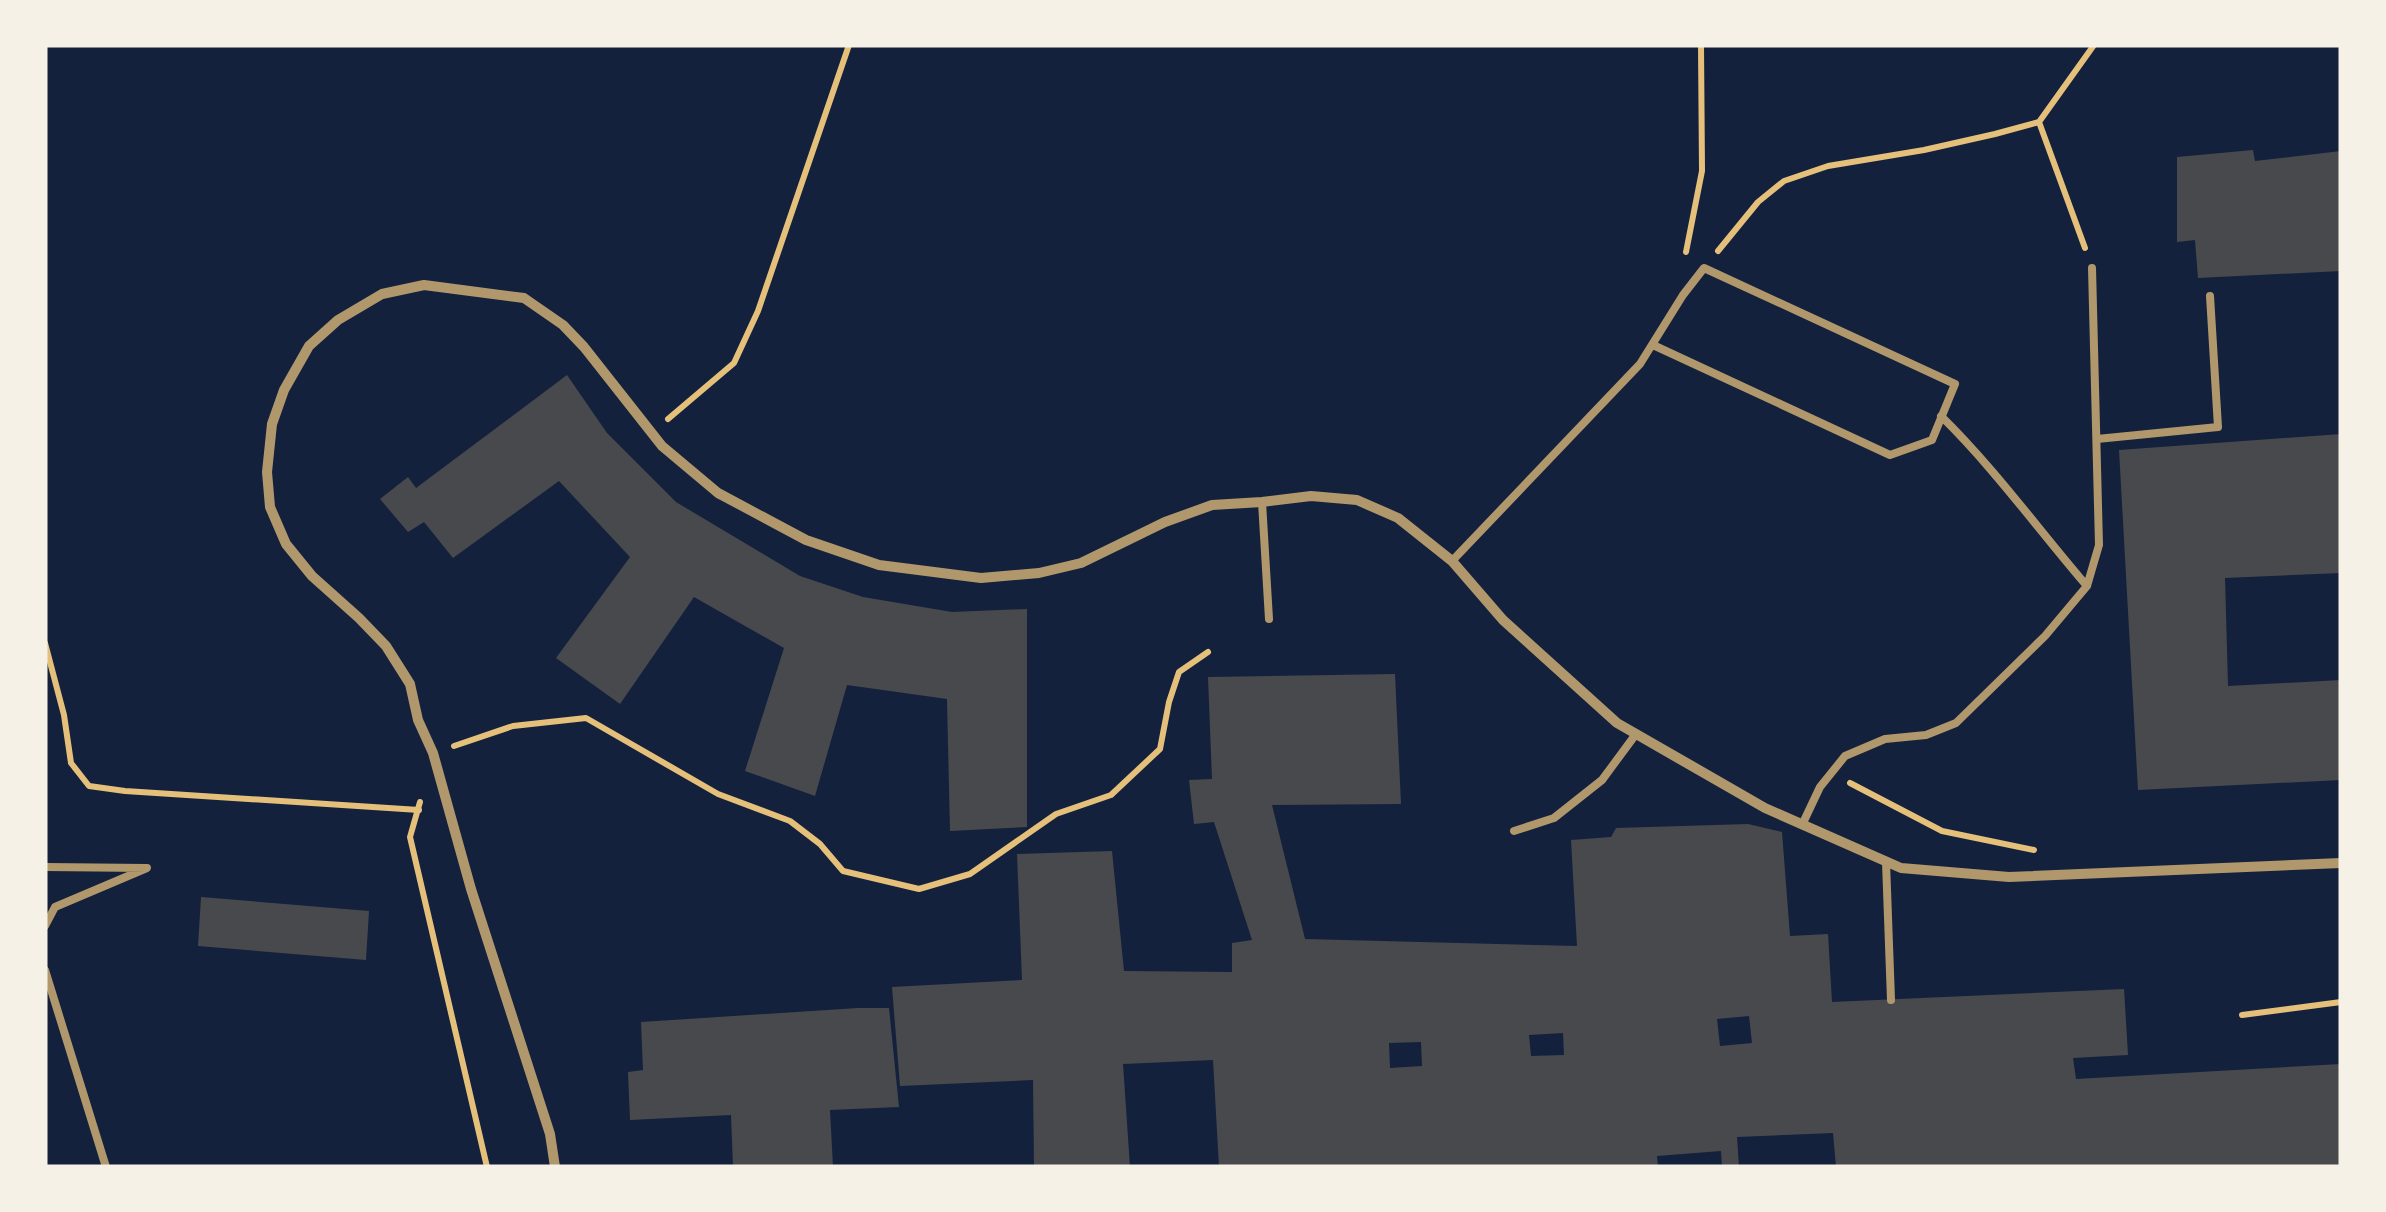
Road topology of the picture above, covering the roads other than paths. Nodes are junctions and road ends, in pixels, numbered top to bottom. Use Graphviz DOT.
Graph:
graph roads {
  1 [pos="2092,268"];
  2 [pos="2210,296"];
  3 [pos="1653,345"];
  4 [pos="1941,416"];
  5 [pos="2097,439"];
  6 [pos="1262,502"];
  7 [pos="1452,561"];
  8 [pos="2087,586"];
  9 [pos="1269,620"];
  10 [pos="1636,734"];
  11 [pos="1802,824"];
  12 [pos="1514,831"];
  13 [pos="1886,862"];
  14 [pos="2341,863"];
  15 [pos="45,867"];
  16 [pos="45,926"];
  17 [pos="45,970"];
  18 [pos="1891,1000"];
  19 [pos="106,1167"];
  20 [pos="555,1167"];
  1 -- 5 [label="lane"];
  2 -- 5 [label="lane"];
  3 -- 4 [label="lane"];
  3 -- 4 [label="lane"];
  3 -- 7 [label="lane"];
  4 -- 8 [label="lane"];
  5 -- 8 [label="lane"];
  6 -- 7 [label="street"];
  6 -- 9 [label="lane"];
  6 -- 20 [label="street"];
  7 -- 10 [label="street"];
  8 -- 11 [label="lane"];
  10 -- 11 [label="street"];
  10 -- 12 [label="lane"];
  11 -- 13 [label="street"];
  13 -- 14 [label="street"];
  13 -- 18 [label="lane"];
  15 -- 16 [label="lane"];
  17 -- 19 [label="lane"];
}
